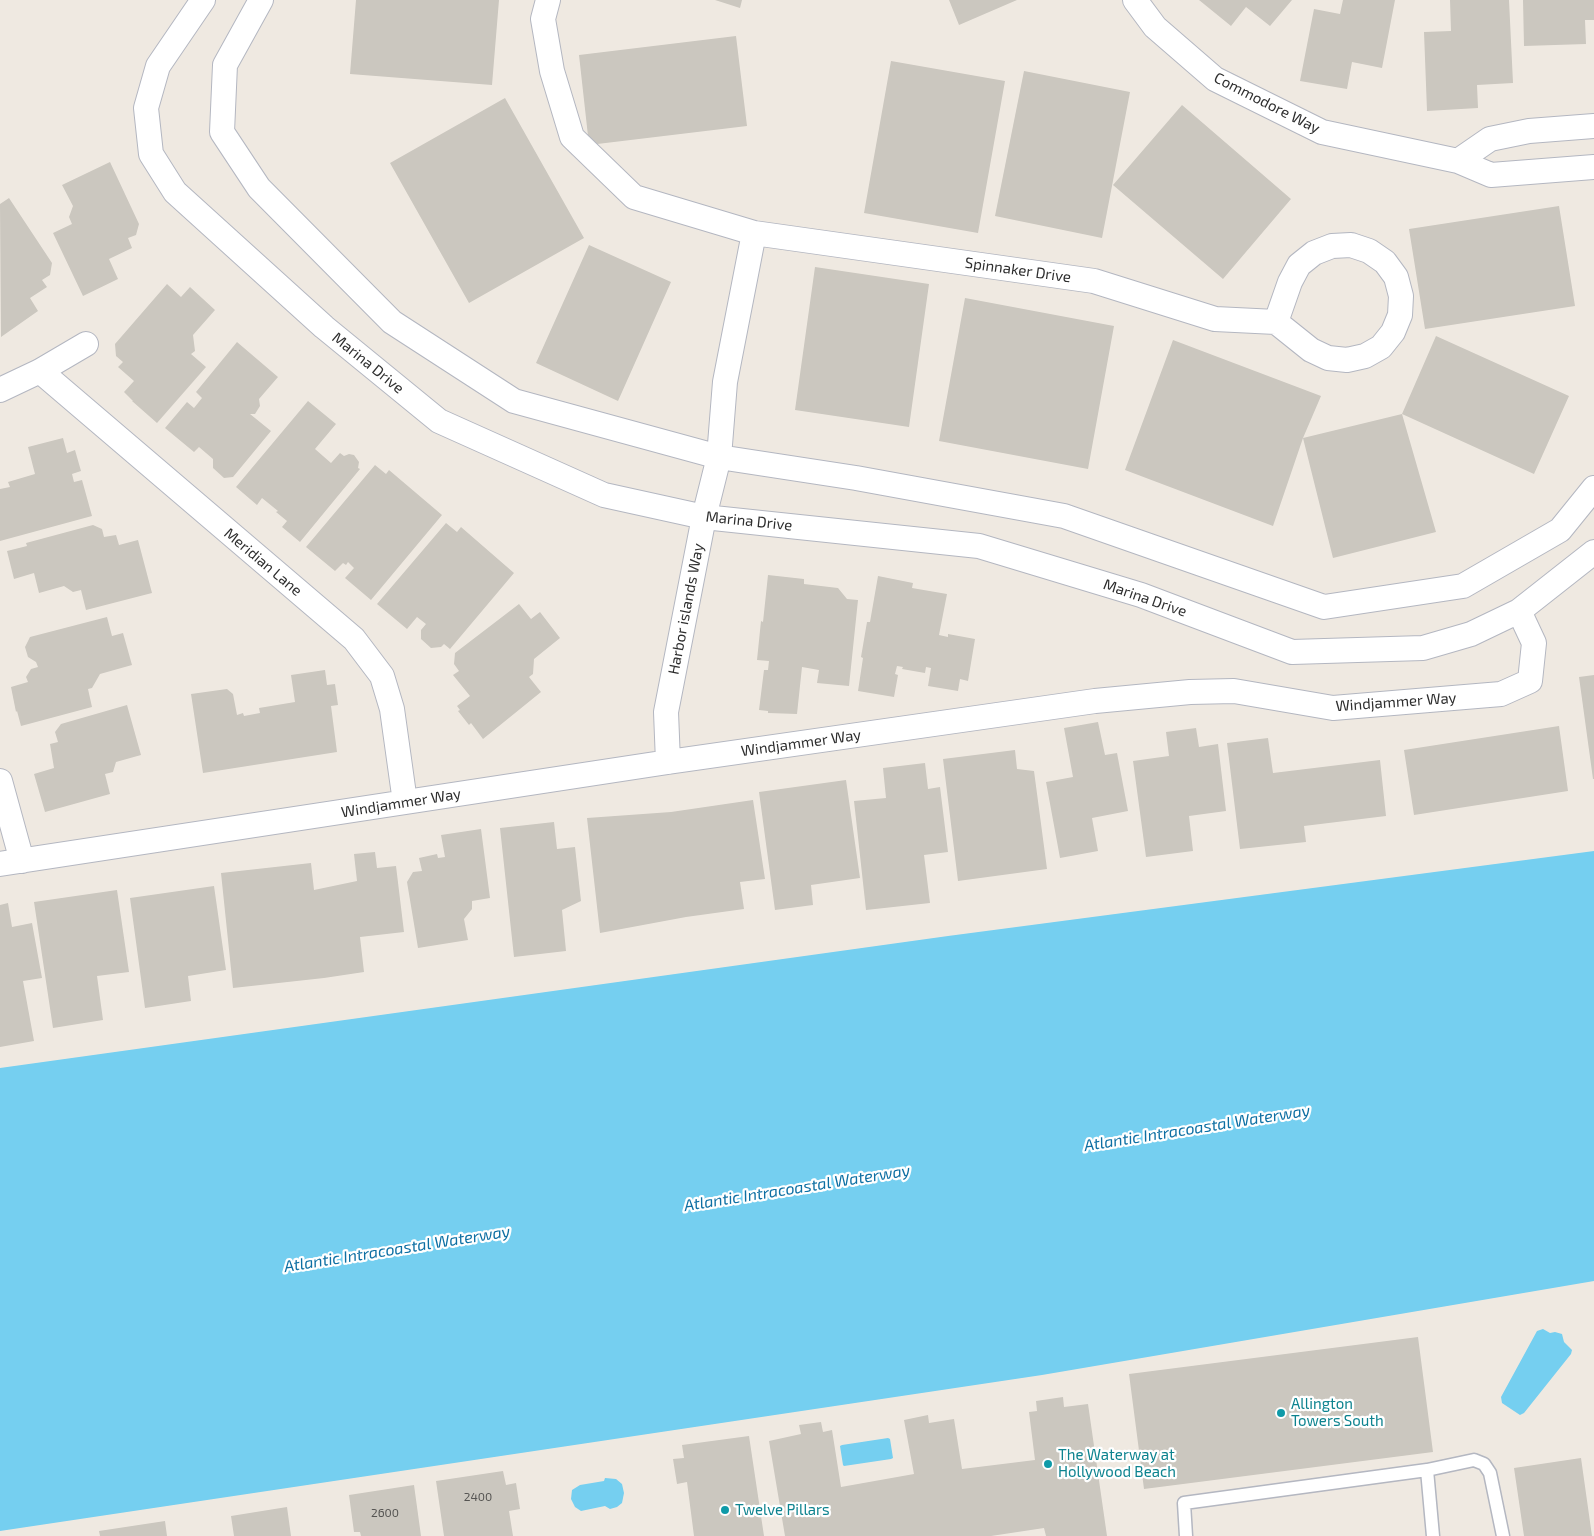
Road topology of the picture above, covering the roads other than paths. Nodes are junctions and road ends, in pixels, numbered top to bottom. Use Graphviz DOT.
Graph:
graph roads {
  1 [pos="203,0"];
  2 [pos="548,0"];
  3 [pos="1136,0"];
  4 [pos="260,1"];
  5 [pos="1594,126"];
  6 [pos="1458,161"];
  7 [pos="1594,167"];
  8 [pos="754,233"];
  9 [pos="1276,322"];
  10 [pos="86,344"];
  11 [pos="40,371"];
  12 [pos="0,390"];
  13 [pos="718,457"];
  14 [pos="1594,488"];
  15 [pos="704,517"];
  16 [pos="1594,552"];
  17 [pos="1520,611"];
  18 [pos="668,762"];
  19 [pos="0,781"];
  20 [pos="405,802"];
  21 [pos="11,862"];
  22 [pos="1427,1470"];
  23 [pos="1186,1536"];
  24 [pos="1433,1536"];
  25 [pos="1503,1536"];
  1 -- 15 [label="street, Marina Drive"];
  2 -- 8 [label="street, Spinnaker Drive"];
  3 -- 6 [label="street, Commodore Way"];
  4 -- 13 [label="street"];
  5 -- 6 [label="street"];
  6 -- 7 [label="street, Commodore Way"];
  8 -- 9 [label="street, Spinnaker Drive"];
  8 -- 13 [label="street"];
  9 -- 9 [label="street"];
  10 -- 11 [label="street"];
  11 -- 12 [label="street"];
  11 -- 20 [label="street, Meridian Lane"];
  13 -- 14 [label="street"];
  13 -- 15 [label="street, Harbor islands Way"];
  15 -- 17 [label="street, Marina Drive"];
  15 -- 18 [label="street, Harbor islands Way"];
  16 -- 17 [label="street, Marina Drive"];
  17 -- 18 [label="street, Windjammer Way"];
  18 -- 20 [label="street, Windjammer Way"];
  19 -- 21 [label="street"];
  20 -- 21 [label="street, Windjammer Way"];
  22 -- 23 [label="lane"];
  22 -- 24 [label="lane"];
  22 -- 25 [label="lane"];
}
